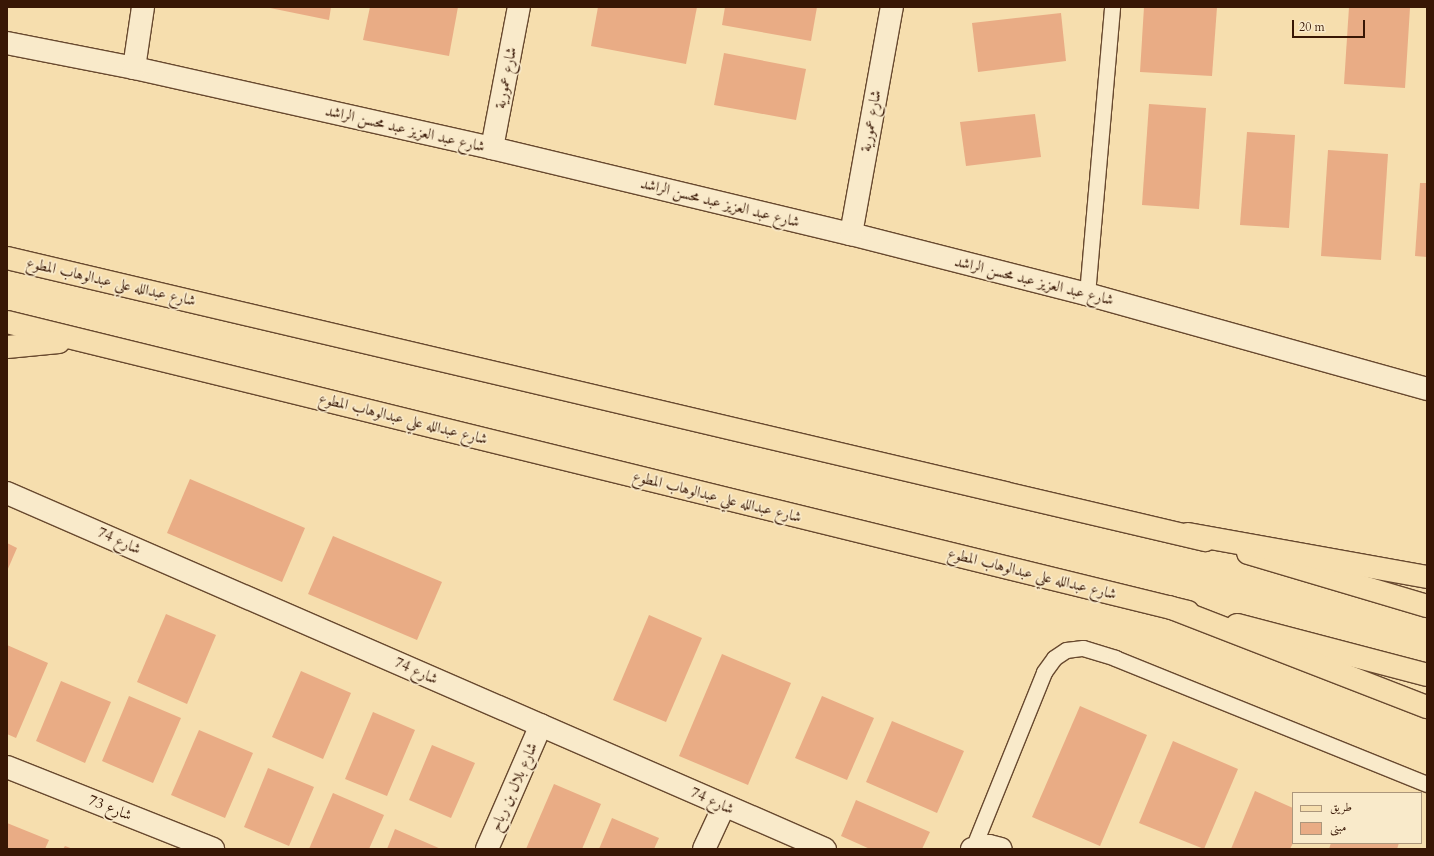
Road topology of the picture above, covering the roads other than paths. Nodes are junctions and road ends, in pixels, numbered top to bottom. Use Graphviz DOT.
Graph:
graph roads {
  1 [pos="144,7"];
  2 [pos="519,7"];
  3 [pos="892,7"];
  4 [pos="1112,7"];
  5 [pos="7,43"];
  6 [pos="134,68"];
  7 [pos="492,148"];
  8 [pos="851,234"];
  9 [pos="7,258"];
  10 [pos="1087,294"];
  11 [pos="7,322"];
  12 [pos="102,346"];
  13 [pos="7,347"];
  14 [pos="1427,389"];
  15 [pos="7,493"];
  16 [pos="1188,534"];
  17 [pos="1427,577"];
  18 [pos="1427,606"];
  19 [pos="1169,608"];
  20 [pos="1427,675"];
  21 [pos="1427,707"];
  22 [pos="541,725"];
  23 [pos="7,767"];
  24 [pos="1427,784"];
  25 [pos="724,806"];
  26 [pos="213,849"];
  27 [pos="487,849"];
  28 [pos="704,849"];
  29 [pos="825,849"];
  30 [pos="972,849"];
  31 [pos="1001,849"];
  1 -- 6 [label="street"];
  2 -- 7 [label="street, شارع عمورية"];
  3 -- 8 [label="street, شارع عمورية"];
  4 -- 10 [label="lane"];
  5 -- 6 [label="street, شارع عبد العزيز عبد محسن الراشد"];
  6 -- 7 [label="street, شارع عبد العزيز عبد محسن الراشد"];
  7 -- 8 [label="street, شارع عبد العزيز عبد محسن الراشد"];
  8 -- 10 [label="street, شارع عبد العزيز عبد محسن الراشد"];
  9 -- 16 [label="main road, شارع عبدالله علي عبدالوهاب المطوع"];
  10 -- 14 [label="street, شارع عبد العزيز عبد محسن الراشد"];
  11 -- 12 [label="main road, شارع عبدالله علي عبدالوهاب المطوع"];
  12 -- 13 [label="main road"];
  12 -- 19 [label="main road, شارع عبدالله علي عبدالوهاب المطوع"];
  15 -- 22 [label="street, شارع 74"];
  16 -- 17 [label="main road"];
  16 -- 18 [label="main road, شارع عبدالله علي عبدالوهاب المطوع"];
  19 -- 20 [label="main road, شارع عبدالله علي عبدالوهاب المطوع"];
  19 -- 21 [label="main road"];
  22 -- 25 [label="street, شارع 74"];
  22 -- 27 [label="street, شارع بلال بن رباح"];
  23 -- 26 [label="street, شارع 73"];
  24 -- 30 [label="lane"];
  25 -- 28 [label="street"];
  25 -- 29 [label="street, شارع 74"];
  30 -- 31 [label="street"];
}
